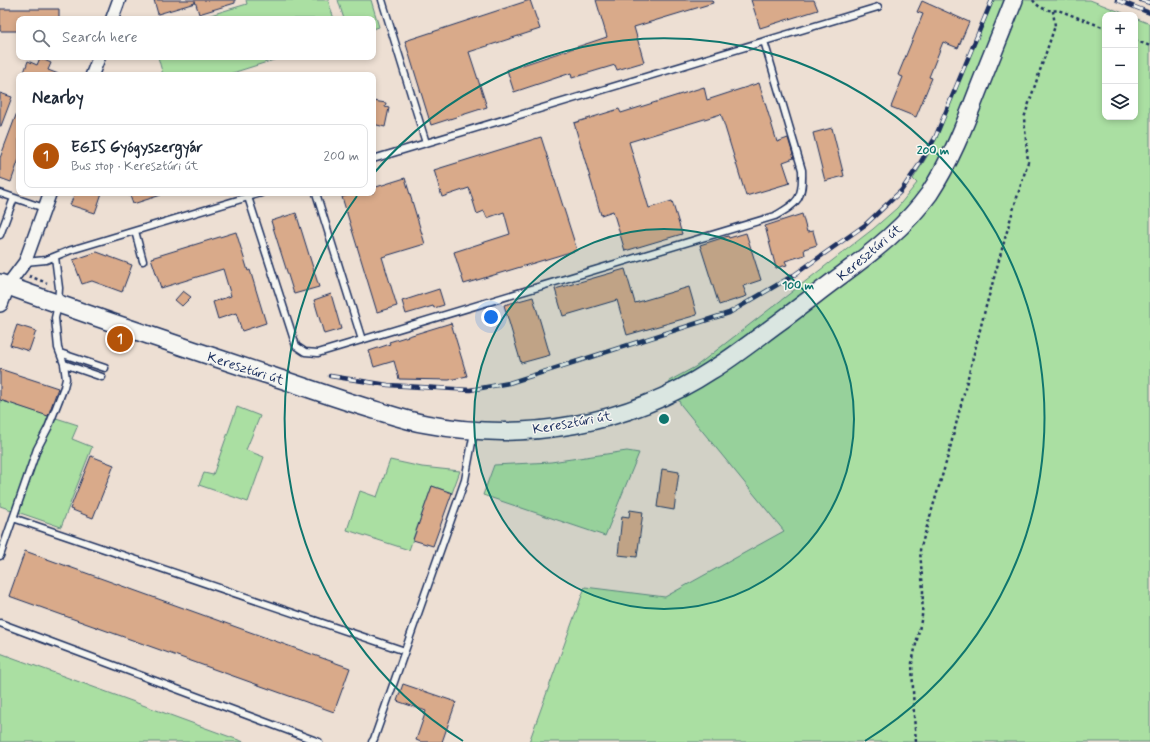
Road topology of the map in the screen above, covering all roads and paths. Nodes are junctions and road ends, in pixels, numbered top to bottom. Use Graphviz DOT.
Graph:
graph roads {
  1 [pos="119,0"];
  2 [pos="382,0"];
  3 [pos="1014,0"];
  4 [pos="1033,0"];
  5 [pos="878,7"];
  6 [pos="1053,11"];
  7 [pos="113,16"];
  8 [pos="1102,27"];
  9 [pos="764,41"];
  10 [pos="1138,41"];
  11 [pos="1150,46"];
  12 [pos="98,60"];
  13 [pos="93,72"];
  14 [pos="426,143"];
  15 [pos="376,158"];
  16 [pos="0,193"];
  17 [pos="49,196"];
  18 [pos="251,196"];
  19 [pos="317,196"];
  20 [pos="248,197"];
  21 [pos="14,198"];
  22 [pos="44,208"];
  23 [pos="135,231"];
  24 [pos="0,235"];
  25 [pos="55,257"];
  26 [pos="143,261"];
  27 [pos="21,267"];
  28 [pos="3,285"];
  29 [pos="59,288"];
  30 [pos="0,304"];
  31 [pos="58,305"];
  32 [pos="362,340"];
  33 [pos="60,353"];
  34 [pos="64,364"];
  35 [pos="105,368"];
  36 [pos="102,377"];
  37 [pos="474,430"];
  38 [pos="13,518"];
  39 [pos="0,556"];
  40 [pos="0,623"];
  41 [pos="405,651"];
  42 [pos="318,742"];
  43 [pos="372,742"];
  44 [pos="916,742"];
  1 -- 7 [label="street"];
  2 -- 14 [label="lane"];
  3 -- 37 [label="main road, Keresztúri út"];
  4 -- 6 [label="path"];
  5 -- 9 [label="lane"];
  6 -- 8 [label="path"];
  6 -- 44 [label="path"];
  9 -- 14 [label="lane"];
  9 -- 32 [label="lane"];
  10 -- 11 [label="path"];
  12 -- 13 [label="street"];
  14 -- 15 [label="lane"];
  16 -- 21 [label="lane"];
  17 -- 22 [label="street"];
  18 -- 20 [label="lane"];
  19 -- 32 [label="lane"];
  20 -- 23 [label="lane"];
  20 -- 32 [label="lane"];
  21 -- 22 [label="lane"];
  21 -- 24 [label="lane"];
  22 -- 27 [label="street"];
  23 -- 25 [label="lane"];
  23 -- 26 [label="lane"];
  25 -- 27 [label="lane"];
  25 -- 29 [label="lane"];
  27 -- 28 [label="street"];
  27 -- 29 [label="path"];
  28 -- 30 [label="street"];
  28 -- 31 [label="main road, Keresztúri út"];
  29 -- 31 [label="lane"];
  31 -- 33 [label="lane"];
  31 -- 37 [label="main road, Keresztúri út"];
  33 -- 34 [label="lane"];
  33 -- 35 [label="lane"];
  34 -- 36 [label="lane"];
  34 -- 38 [label="lane"];
  37 -- 41 [label="lane"];
  38 -- 39 [label="lane"];
  38 -- 41 [label="lane"];
  40 -- 42 [label="lane"];
  41 -- 43 [label="lane"];
}
